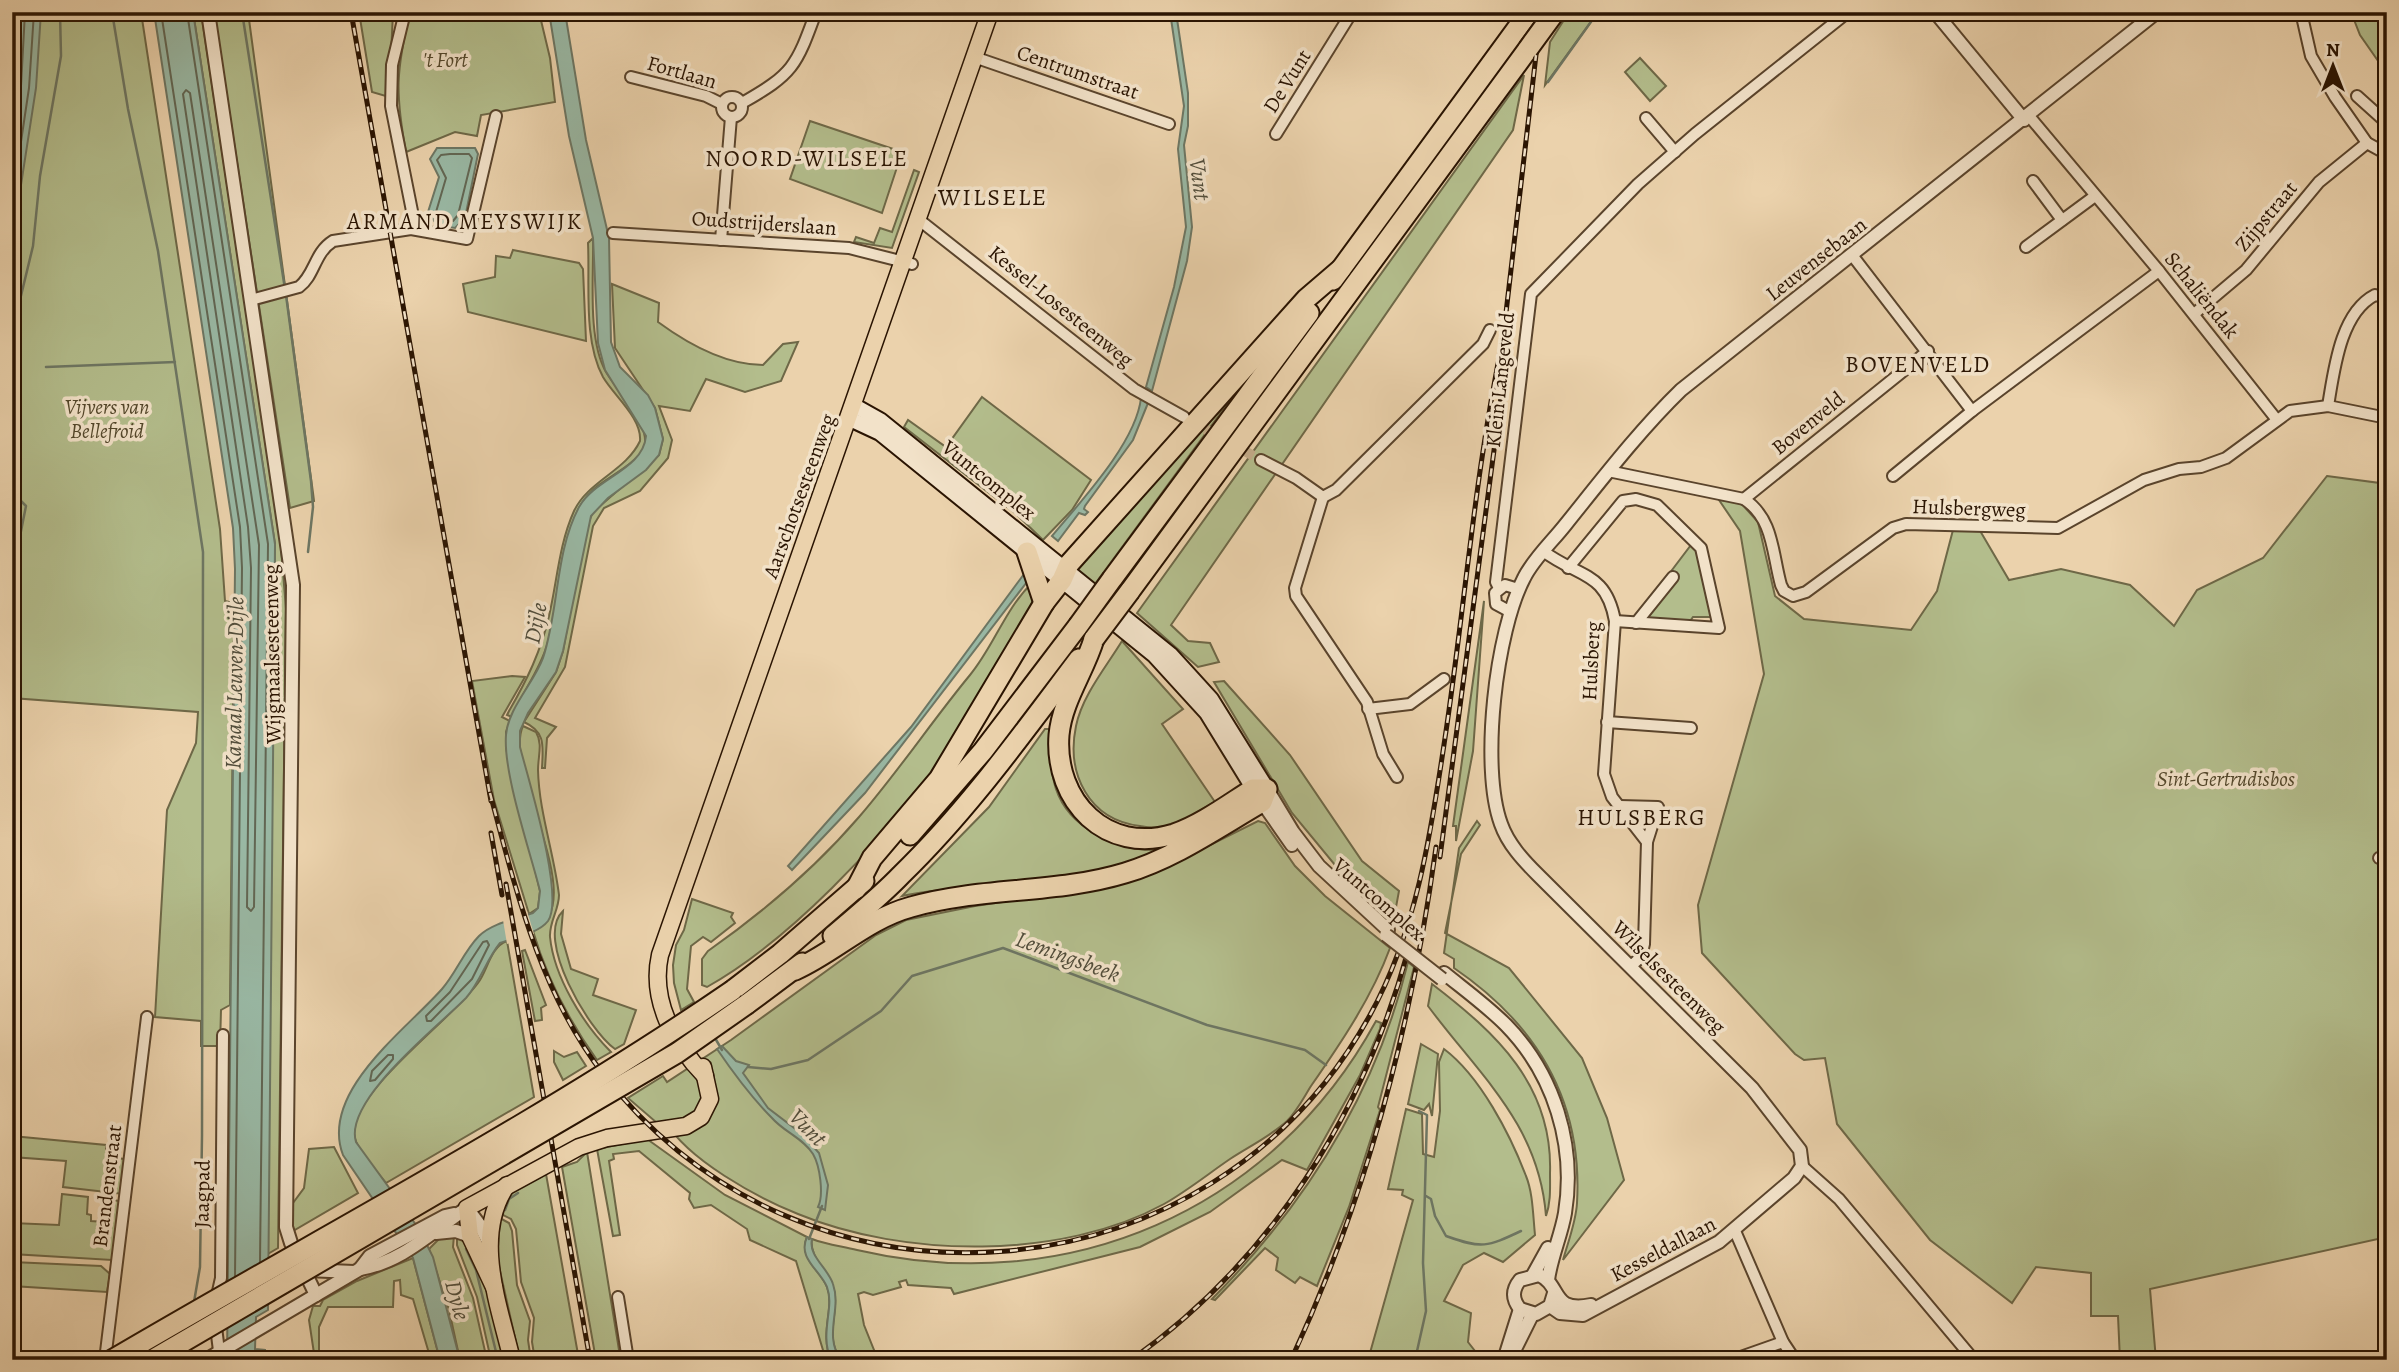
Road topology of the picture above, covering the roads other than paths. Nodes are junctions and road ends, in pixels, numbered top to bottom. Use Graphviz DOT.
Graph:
graph roads {
  1 [pos="208,12"];
  2 [pos="405,12"];
  3 [pos="816,12"];
  4 [pos="990,12"];
  5 [pos="1352,12"];
  6 [pos="1529,12"];
  7 [pos="1555,12"];
  8 [pos="1848,12"];
  9 [pos="1935,12"];
  10 [pos="2158,12"];
  11 [pos="2301,12"];
  12 [pos="974,57"];
  13 [pos="631,77"];
  14 [pos="2357,96"];
  15 [pos="742,103"];
  16 [pos="722,104"];
  17 [pos="496,116"];
  18 [pos="732,117"];
  19 [pos="1646,118"];
  20 [pos="2026,118"];
  21 [pos="2387,123"];
  22 [pos="1169,124"];
  23 [pos="1276,134"];
  24 [pos="2367,143"];
  25 [pos="1675,152"];
  26 [pos="2387,154"];
  27 [pos="2032,181"];
  28 [pos="2095,195"];
  29 [pos="918,219"];
  30 [pos="2062,220"];
  31 [pos="411,229"];
  32 [pos="613,233"];
  33 [pos="721,240"];
  34 [pos="2026,247"];
  35 [pos="1852,255"];
  36 [pos="907,263"];
  37 [pos="1341,269"];
  38 [pos="2160,271"];
  39 [pos="2387,298"];
  40 [pos="251,300"];
  41 [pos="2194,314"];
  42 [pos="1490,330"];
  43 [pos="1928,351"];
  44 [pos="2328,406"];
  45 [pos="1972,411"];
  46 [pos="852,413"];
  47 [pos="1184,417"];
  48 [pos="2387,418"];
  49 [pos="2277,421"];
  50 [pos="1261,460"];
  51 [pos="1608,471"];
  52 [pos="1893,476"];
  53 [pos="1323,497"];
  54 [pos="1744,499"];
  55 [pos="1543,551"];
  56 [pos="1027,552"];
  57 [pos="1529,568"];
  58 [pos="1568,568"];
  59 [pos="1672,577"];
  60 [pos="1060,586"];
  61 [pos="1499,588"];
  62 [pos="1518,589"];
  63 [pos="1509,611"];
  64 [pos="1615,621"];
  65 [pos="1636,623"];
  66 [pos="1094,639"];
  67 [pos="1444,679"];
  68 [pos="1368,709"];
  69 [pos="1607,722"];
  70 [pos="1691,728"];
  71 [pos="1397,777"];
  72 [pos="1261,793"];
  73 [pos="1620,806"];
  74 [pos="1647,842"];
  75 [pos="856,889"];
  76 [pos="1631,966"];
  77 [pos="795,970"];
  78 [pos="1443,976"];
  79 [pos="740,997"];
  80 [pos="147,1017"];
  81 [pos="223,1035"];
  82 [pos="1801,1166"];
  83 [pos="508,1183"];
  84 [pos="462,1210"];
  85 [pos="434,1228"];
  86 [pos="1735,1231"];
  87 [pos="470,1236"];
  88 [pos="489,1243"];
  89 [pos="303,1269"];
  90 [pos="357,1271"];
  91 [pos="1533,1275"];
  92 [pos="494,1287"];
  93 [pos="1551,1287"];
  94 [pos="316,1295"];
  95 [pos="618,1297"];
  96 [pos="1600,1304"];
  97 [pos="1550,1306"];
  98 [pos="1526,1312"];
  99 [pos="1783,1342"];
  100 [pos="222,1350"];
  101 [pos="105,1360"];
  102 [pos="112,1360"];
  103 [pos="152,1360"];
  104 [pos="206,1360"];
  105 [pos="512,1360"];
  106 [pos="628,1360"];
  107 [pos="1504,1360"];
  108 [pos="1510,1360"];
  109 [pos="1732,1360"];
  110 [pos="1795,1360"];
  111 [pos="1974,1360"];
  1 -- 40 [label="street, Wijgmaalsesteenweg"];
  2 -- 31 [label="street"];
  3 -- 15 [label="street"];
  4 -- 12 [label="main road, Aarschotsesteenweg"];
  5 -- 23 [label="street, De Vunt"];
  6 -- 37 [label="highway"];
  7 -- 66 [label="highway, bridge"];
  8 -- 25 [label="street, Klein Langeveld"];
  9 -- 20 [label="street"];
  10 -- 20 [label="street, Leuvensebaan"];
  11 -- 24 [label="street"];
  12 -- 22 [label="street, Centrumstraat"];
  12 -- 29 [label="main road, Aarschotsesteenweg"];
  13 -- 16 [label="street, Fortlaan"];
  14 -- 21 [label="street"];
  15 -- 16 [label="street"];
  15 -- 18 [label="street"];
  16 -- 18 [label="street"];
  17 -- 31 [label="street"];
  18 -- 33 [label="street"];
  19 -- 25 [label="street"];
  20 -- 28 [label="street, Schaliëndak"];
  20 -- 35 [label="street, Leuvensebaan"];
  24 -- 26 [label="street"];
  24 -- 41 [label="street, Zijpstraat"];
  25 -- 61 [label="street, Klein Langeveld"];
  27 -- 30 [label="street"];
  28 -- 30 [label="street"];
  28 -- 38 [label="street, Schaliëndak"];
  29 -- 36 [label="main road, Aarschotsesteenweg"];
  29 -- 47 [label="street, Kessel-Losesteenweg"];
  30 -- 34 [label="street"];
  31 -- 40 [label="street"];
  32 -- 33 [label="street, Oudstrijderslaan"];
  33 -- 36 [label="street, Oudstrijderslaan"];
  35 -- 43 [label="street"];
  35 -- 51 [label="street, Leuvensebaan"];
  36 -- 46 [label="main road, Aarschotsesteenweg"];
  37 -- 60 [label="highway"];
  37 -- 75 [label="highway, bridge"];
  38 -- 41 [label="street, Schaliëndak"];
  38 -- 45 [label="street"];
  39 -- 44 [label="street"];
  40 -- 89 [label="street, Wijgmaalsesteenweg"];
  41 -- 49 [label="street, Schaliëndak"];
  42 -- 53 [label="street, Klein Langeveld"];
  43 -- 45 [label="street"];
  43 -- 54 [label="street, Bovenveld"];
  44 -- 48 [label="street, Hulsbergweg"];
  44 -- 49 [label="street, Hulsbergweg"];
  45 -- 52 [label="street"];
  46 -- 56 [label="main road, Vuntcomplex"];
  46 -- 60 [label="main road, Vuntcomplex"];
  46 -- 83 [label="main road, Aarschotsesteenweg"];
  49 -- 54 [label="street, Hulsbergweg"];
  50 -- 53 [label="street"];
  51 -- 54 [label="street"];
  51 -- 55 [label="street, Leuvensebaan"];
  53 -- 68 [label="street"];
  55 -- 57 [label="street, Leuvensebaan"];
  55 -- 58 [label="street, Hulsberg"];
  56 -- 60 [label="main road, Vuntcomplex"];
  56 -- 60 [label="highway"];
  57 -- 62 [label="street, Wilselsesteenweg"];
  58 -- 64 [label="street, Hulsberg"];
  58 -- 65 [label="street"];
  59 -- 65 [label="street"];
  60 -- 72 [label="main road, Vuntcomplex"];
  60 -- 72 [label="main road, Vuntcomplex"];
  60 -- 75 [label="highway"];
  61 -- 62 [label="street"];
  61 -- 63 [label="street"];
  62 -- 63 [label="street, Wilselsesteenweg"];
  63 -- 76 [label="street, Wilselsesteenweg"];
  64 -- 65 [label="street"];
  64 -- 69 [label="street, Hulsberg"];
  66 -- 72 [label="highway"];
  66 -- 77 [label="highway"];
  67 -- 68 [label="street"];
  68 -- 71 [label="street"];
  69 -- 70 [label="street"];
  69 -- 73 [label="street, Hulsberg"];
  72 -- 77 [label="highway"];
  72 -- 78 [label="street, Vuntcomplex, bridge"];
  73 -- 74 [label="street, Hulsberg"];
  73 -- 74 [label="street"];
  74 -- 76 [label="street"];
  75 -- 79 [label="highway"];
  76 -- 82 [label="street, Wilselsesteenweg"];
  77 -- 79 [label="highway"];
  78 -- 91 [label="street, Vuntcomplex"];
  78 -- 93 [label="street, Vuntcomplex"];
  79 -- 102 [label="highway, bridge"];
  79 -- 103 [label="highway, bridge"];
  80 -- 101 [label="street, Brandenstraat"];
  81 -- 100 [label="street, Jaagpad"];
  82 -- 86 [label="street, Kesseldallaan"];
  82 -- 111 [label="street, Wilselsesteenweg"];
  83 -- 84 [label="main road, Aarschotsesteenweg"];
  83 -- 88 [label="main road"];
  84 -- 85 [label="street"];
  84 -- 87 [label="main road"];
  84 -- 88 [label="street"];
  85 -- 87 [label="street"];
  85 -- 90 [label="street"];
  86 -- 96 [label="street, Kesseldallaan"];
  86 -- 99 [label="street"];
  87 -- 92 [label="main road"];
  88 -- 92 [label="main road"];
  89 -- 90 [label="street"];
  89 -- 94 [label="street, Wijgmaalsesteenweg"];
  90 -- 94 [label="street"];
  91 -- 93 [label="street, Kesseldallaan"];
  91 -- 98 [label="street"];
  92 -- 105 [label="main road"];
  93 -- 96 [label="street, Kesseldallaan"];
  93 -- 97 [label="street"];
  94 -- 100 [label="street"];
  95 -- 106 [label="street"];
  96 -- 97 [label="street, Kesseldallaan"];
  97 -- 98 [label="street"];
  98 -- 107 [label="street"];
  98 -- 108 [label="street"];
  99 -- 109 [label="street"];
  99 -- 110 [label="street"];
  100 -- 104 [label="street"];
}
